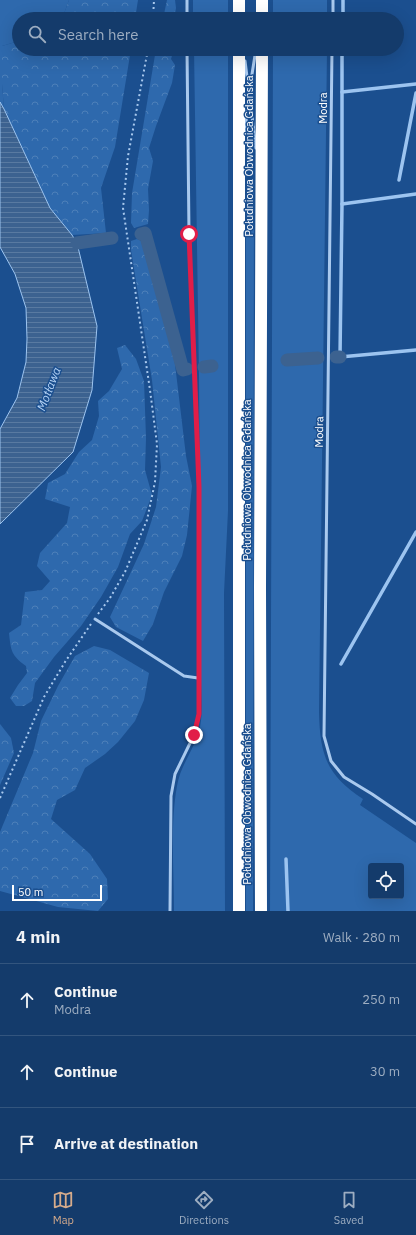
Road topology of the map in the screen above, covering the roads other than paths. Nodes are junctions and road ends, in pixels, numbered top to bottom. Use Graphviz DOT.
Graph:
graph roads {
  1 [pos="187,0"];
  2 [pos="333,0"];
  3 [pos="187,12"];
  4 [pos="333,12"];
  5 [pos="187,56"];
  6 [pos="241,56"];
  7 [pos="242,56"];
  8 [pos="255,56"];
  9 [pos="262,56"];
  10 [pos="332,56"];
  11 [pos="249,97"];
  12 [pos="244,137"];
  13 [pos="243,145"];
  14 [pos="238,184"];
  15 [pos="261,184"];
  16 [pos="95,619"];
  17 [pos="198,678"];
  18 [pos="416,824"];
  19 [pos="170,911"];
  20 [pos="239,911"];
  21 [pos="261,911"];
  1 -- 3 [label="lane"];
  2 -- 4 [label="lane"];
  5 -- 17 [label="lane"];
  6 -- 14 [label="highway, Południowa Obwodnica Gdańska"];
  7 -- 11 [label="lane"];
  8 -- 11 [label="lane"];
  9 -- 15 [label="highway, Południowa Obwodnica Gdańska"];
  10 -- 18 [label="lane, Modra"];
  11 -- 12 [label="lane"];
  11 -- 15 [label="lane"];
  13 -- 14 [label="lane"];
  14 -- 20 [label="highway, Południowa Obwodnica Gdańska"];
  15 -- 21 [label="highway, Południowa Obwodnica Gdańska"];
  16 -- 17 [label="lane"];
  17 -- 19 [label="lane"];
}
